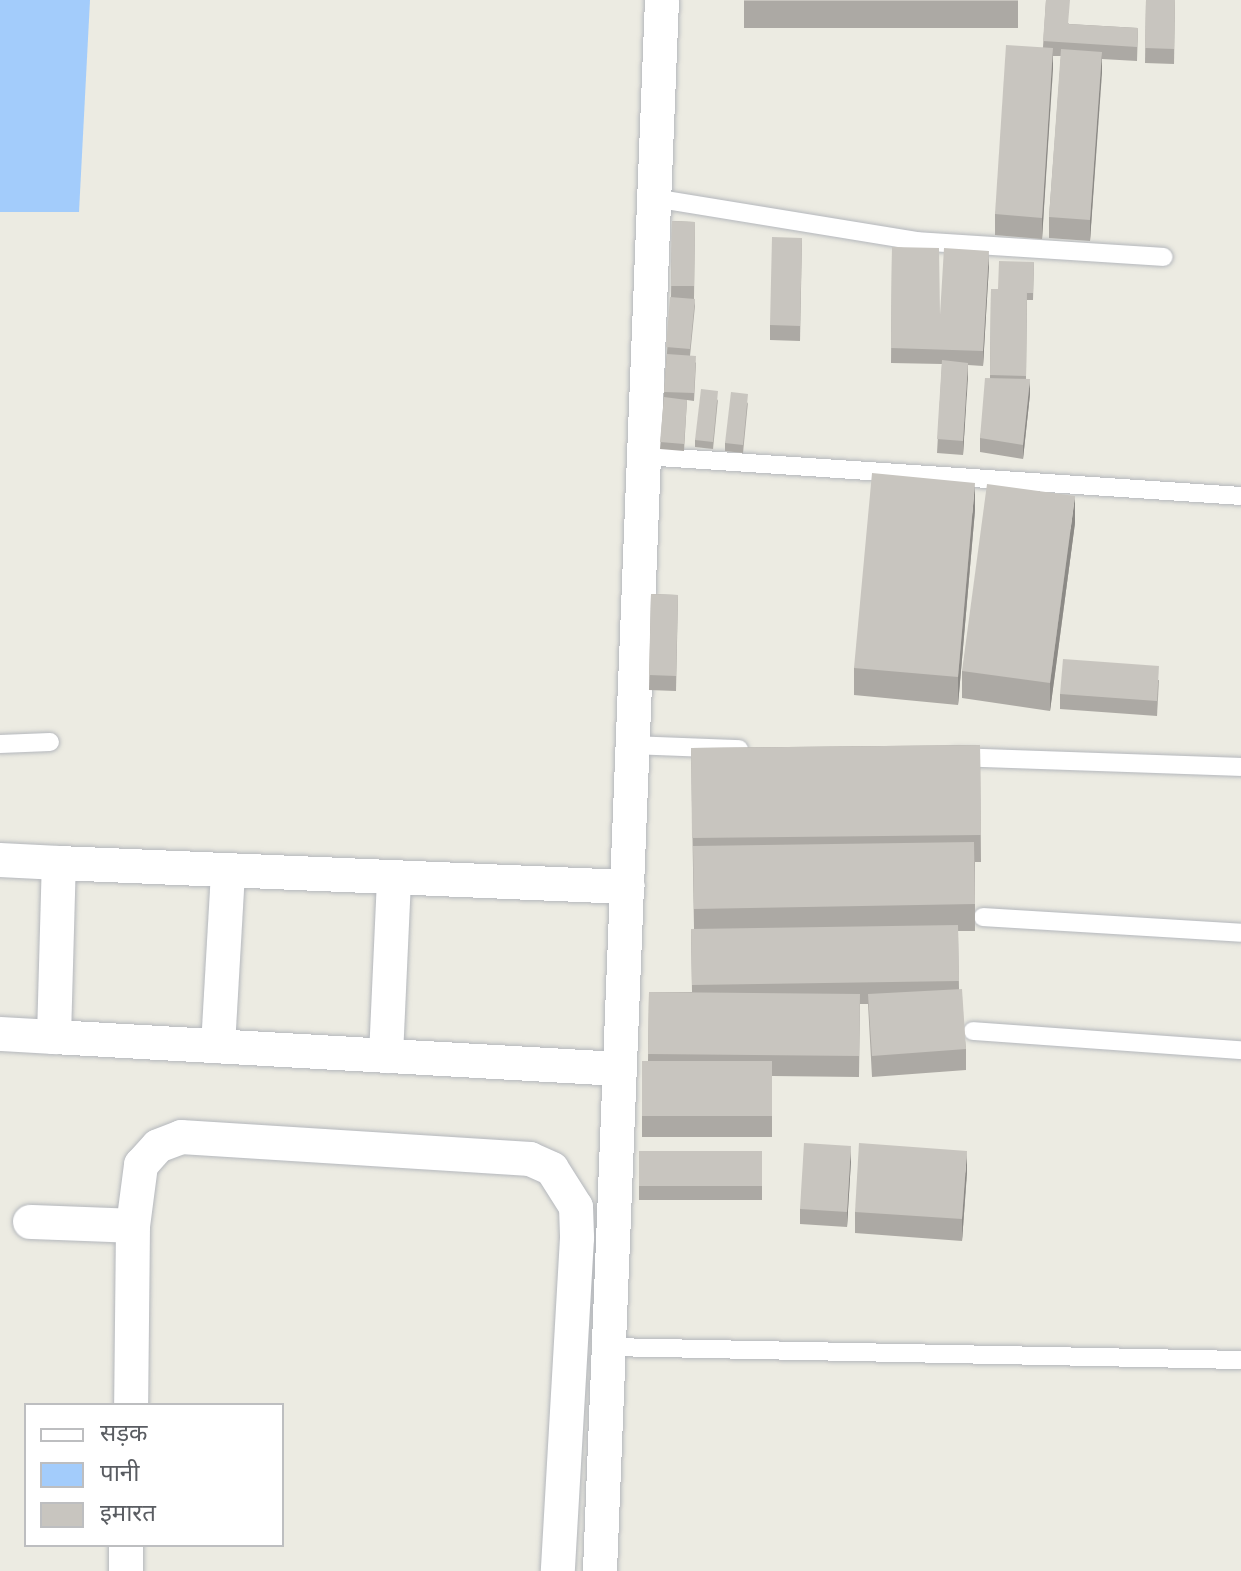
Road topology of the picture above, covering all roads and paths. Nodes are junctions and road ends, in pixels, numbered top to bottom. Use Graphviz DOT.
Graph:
graph roads {
  1 [pos="662,0"];
  2 [pos="654,198"];
  3 [pos="1163,257"];
  4 [pos="644,456"];
  5 [pos="1241,496"];
  6 [pos="50,742"];
  7 [pos="0,744"];
  8 [pos="633,745"];
  9 [pos="757,750"];
  10 [pos="929,756"];
  11 [pos="1241,767"];
  12 [pos="0,860"];
  13 [pos="59,863"];
  14 [pos="228,870"];
  15 [pos="394,877"];
  16 [pos="627,887"];
  17 [pos="983,917"];
  18 [pos="1241,933"];
  19 [pos="973,1031"];
  20 [pos="0,1034"];
  21 [pos="54,1037"];
  22 [pos="218,1046"];
  23 [pos="1241,1050"];
  24 [pos="386,1056"];
  25 [pos="619,1069"];
  26 [pos="30,1222"];
  27 [pos="133,1226"];
  28 [pos="609,1347"];
  29 [pos="1241,1360"];
  30 [pos="131,1403"];
  31 [pos="126,1547"];
  32 [pos="126,1571"];
  33 [pos="558,1571"];
  34 [pos="600,1571"];
  1 -- 2 [label="street"];
  2 -- 3 [label="lane"];
  2 -- 4 [label="street"];
  4 -- 5 [label="lane"];
  4 -- 8 [label="street"];
  6 -- 7 [label="lane"];
  8 -- 9 [label="lane"];
  8 -- 16 [label="street"];
  10 -- 11 [label="lane"];
  12 -- 13 [label="street"];
  13 -- 14 [label="street"];
  13 -- 21 [label="street"];
  14 -- 15 [label="street"];
  14 -- 22 [label="street"];
  15 -- 16 [label="street"];
  15 -- 24 [label="street"];
  16 -- 25 [label="street"];
  17 -- 18 [label="lane"];
  19 -- 23 [label="lane"];
  20 -- 21 [label="street"];
  21 -- 22 [label="street"];
  22 -- 24 [label="street"];
  24 -- 25 [label="street"];
  25 -- 28 [label="street"];
  26 -- 27 [label="street"];
  27 -- 30 [label="street"];
  27 -- 33 [label="street"];
  28 -- 29 [label="lane"];
  28 -- 34 [label="street"];
  31 -- 32 [label="street"];
}
